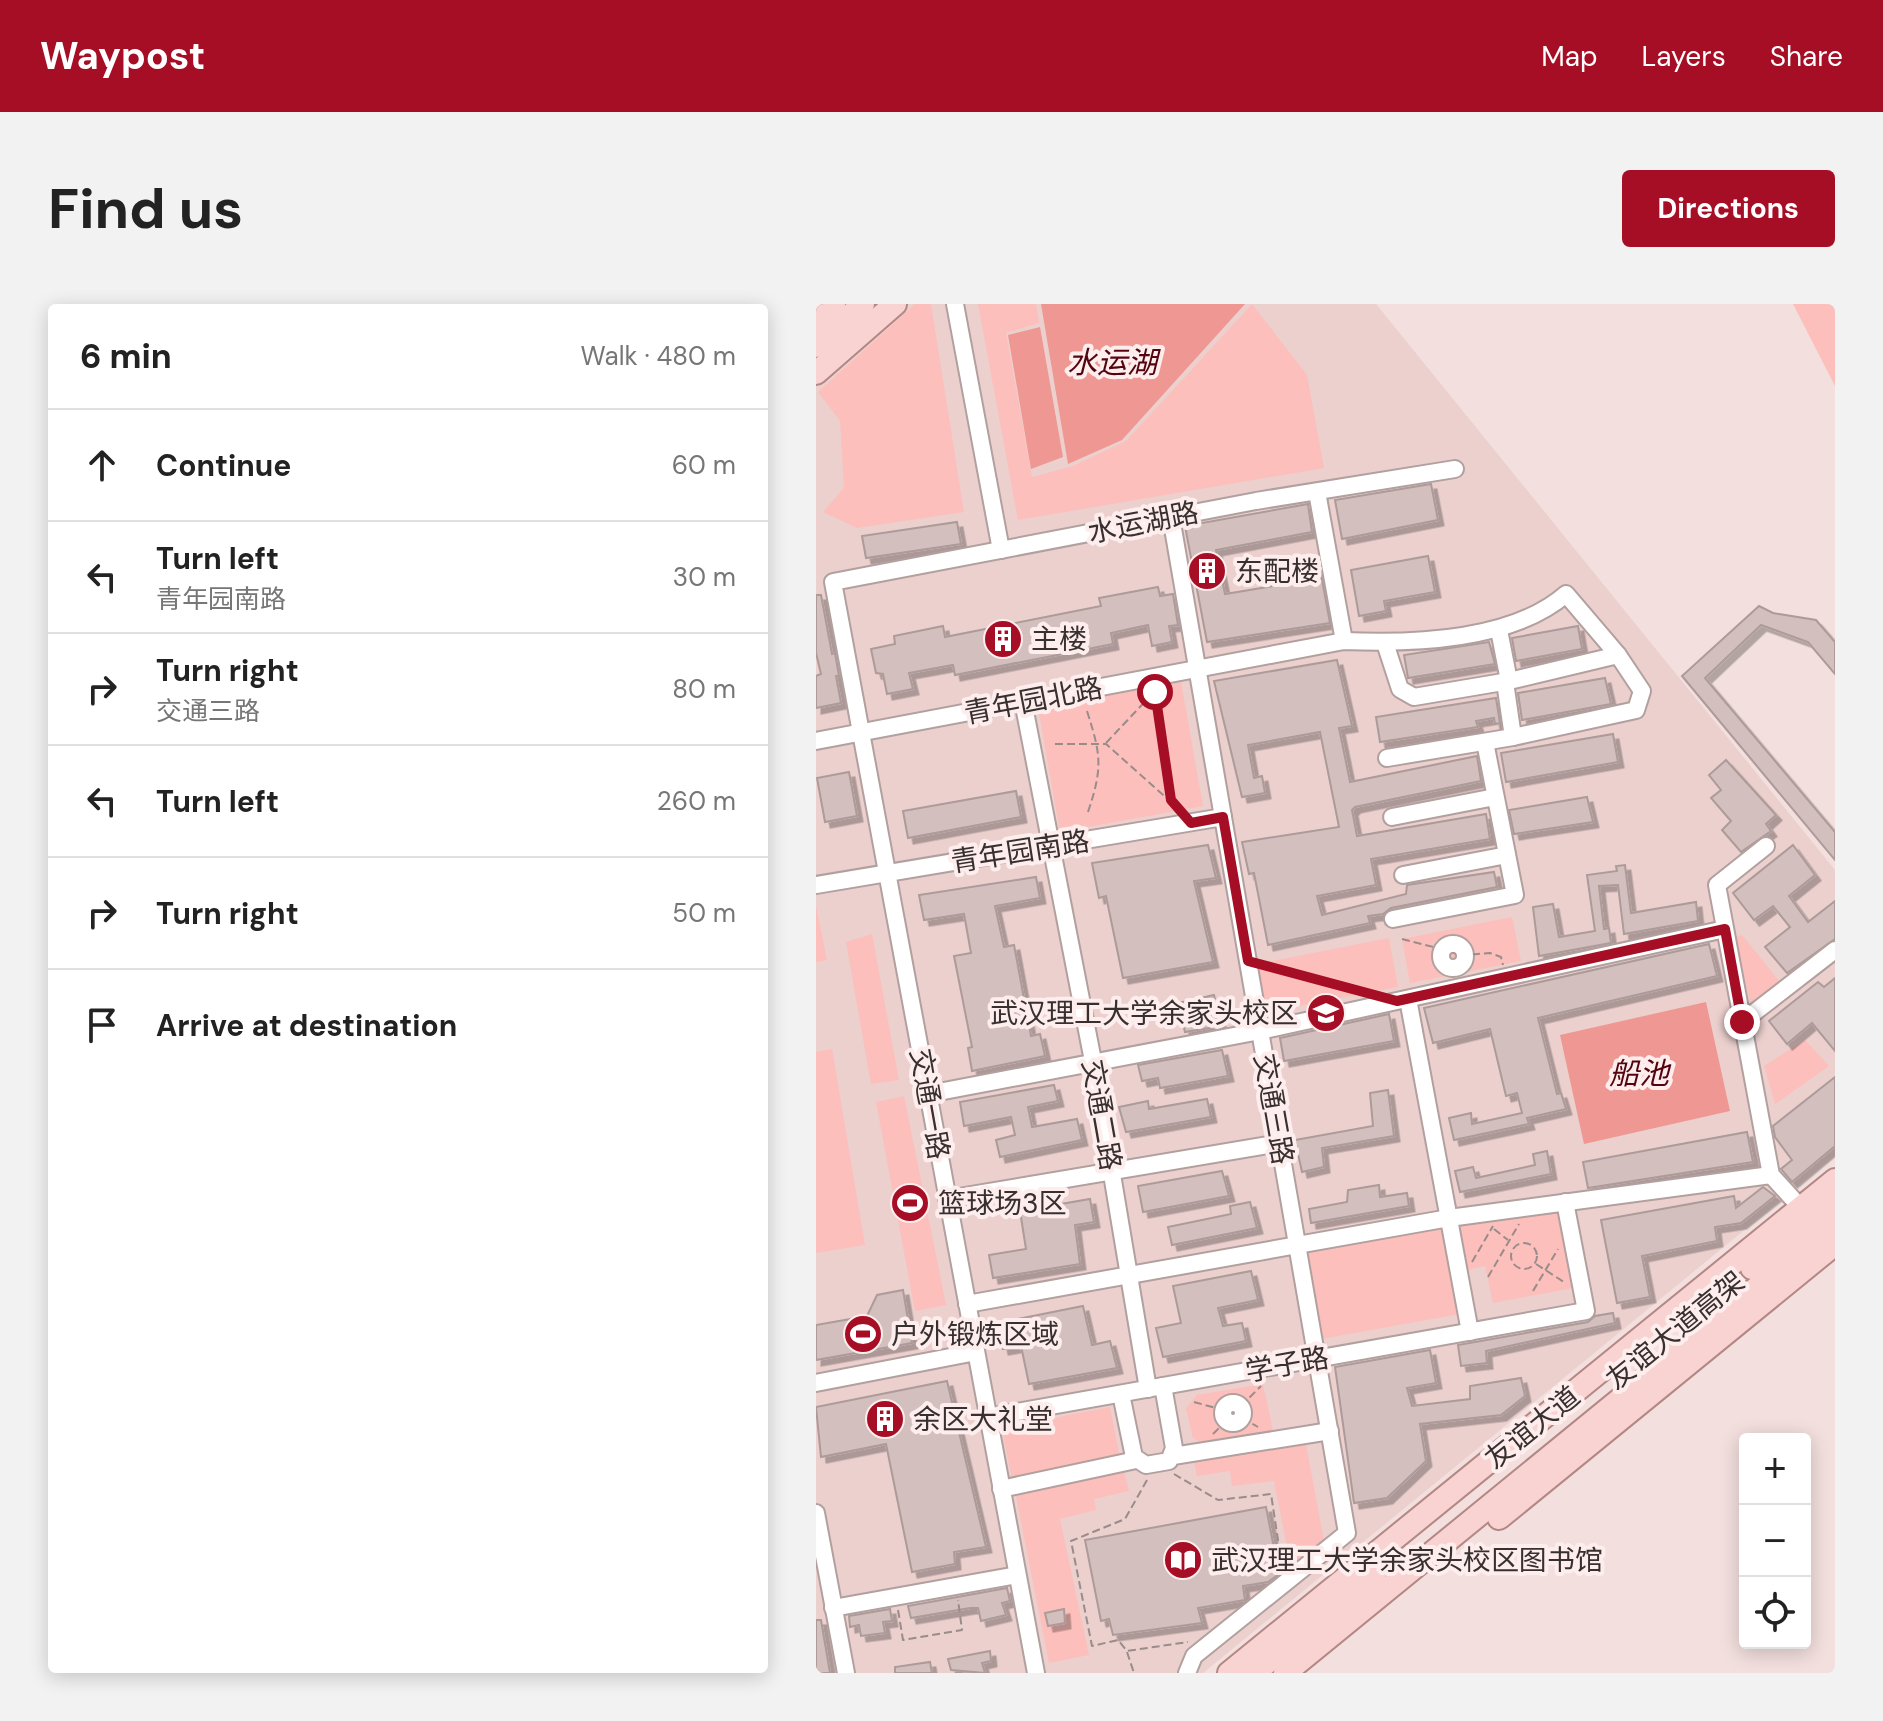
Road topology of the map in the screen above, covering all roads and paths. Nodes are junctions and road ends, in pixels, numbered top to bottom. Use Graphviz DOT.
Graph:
graph roads {
  1 [pos="834,304"];
  2 [pos="863,304"];
  3 [pos="895,304"];
  4 [pos="955,304"];
  5 [pos="816,321"];
  6 [pos="816,346"];
  7 [pos="816,373"];
  8 [pos="1455,469"];
  9 [pos="1317,492"];
  10 [pos="1171,517"];
  11 [pos="1001,550"];
  12 [pos="833,582"];
  13 [pos="1499,630"];
  14 [pos="1344,641"];
  15 [pos="1385,643"];
  16 [pos="1618,655"];
  17 [pos="1198,670"];
  18 [pos="1507,682"];
  19 [pos="1154,685"];
  20 [pos="1023,701"];
  21 [pos="1087,711"];
  22 [pos="861,733"];
  23 [pos="1513,737"];
  24 [pos="816,741"];
  25 [pos="1485,742"];
  26 [pos="1055,744"];
  27 [pos="1106,744"];
  28 [pos="1098,746"];
  29 [pos="1387,758"];
  30 [pos="1495,797"];
  31 [pos="1171,800"];
  32 [pos="1088,812"];
  33 [pos="1223,817"];
  34 [pos="1392,817"];
  35 [pos="1191,823"];
  36 [pos="1051,846"];
  37 [pos="1766,846"];
  38 [pos="1507,855"];
  39 [pos="887,873"];
  40 [pos="1403,875"];
  41 [pos="816,885"];
  42 [pos="1393,919"];
  43 [pos="1725,929"];
  44 [pos="1402,939"];
  45 [pos="1444,949"];
  46 [pos="1835,950"];
  47 [pos="1465,955"];
  48 [pos="1248,961"];
  49 [pos="1505,978"];
  50 [pos="1367,993"];
  51 [pos="1408,999"];
  52 [pos="1742,1022"];
  53 [pos="1260,1031"];
  54 [pos="1093,1061"];
  55 [pos="928,1094"];
  56 [pos="1280,1143"];
  57 [pos="1112,1171"];
  58 [pos="1771,1175"];
  59 [pos="1835,1180"];
  60 [pos="947,1199"];
  61 [pos="1835,1200"];
  62 [pos="1565,1202"];
  63 [pos="1532,1206"];
  64 [pos="1801,1208"];
  65 [pos="1500,1210"];
  66 [pos="1449,1218"];
  67 [pos="1483,1221"];
  68 [pos="1835,1224"];
  69 [pos="1492,1228"];
  70 [pos="1508,1240"];
  71 [pos="1563,1241"];
  72 [pos="1297,1243"];
  73 [pos="1835,1244"];
  74 [pos="1535,1263"];
  75 [pos="1545,1270"];
  76 [pos="1130,1274"];
  77 [pos="1488,1277"];
  78 [pos="1460,1281"];
  79 [pos="1533,1291"];
  80 [pos="1584,1303"];
  81 [pos="967,1304"];
  82 [pos="1470,1332"];
  83 [pos="976,1352"];
  84 [pos="1317,1359"];
  85 [pos="816,1383"];
  86 [pos="1261,1386"];
  87 [pos="1155,1388"];
  88 [pos="1121,1394"];
  89 [pos="1194,1402"];
  90 [pos="1223,1410"];
  91 [pos="1241,1412"];
  92 [pos="988,1417"];
  93 [pos="1263,1429"];
  94 [pos="1330,1431"];
  95 [pos="1173,1456"];
  96 [pos="1136,1460"];
  97 [pos="1157,1464"];
  98 [pos="1001,1489"];
  99 [pos="816,1513"];
  100 [pos="1017,1575"];
  101 [pos="1283,1585"];
  102 [pos="956,1586"];
  103 [pos="896,1597"];
  104 [pos="833,1608"];
  105 [pos="1196,1641"];
  106 [pos="1127,1651"];
  107 [pos="846,1673"];
  108 [pos="1036,1673"];
  109 [pos="1134,1673"];
  110 [pos="1187,1673"];
  111 [pos="1229,1673"];
  112 [pos="1254,1673"];
  113 [pos="1285,1673"];
  114 [pos="1308,1673"];
  1 -- 5 [label="main road"];
  2 -- 6 [label="main road"];
  3 -- 7 [label="main road"];
  4 -- 11 [label="street"];
  8 -- 9 [label="street, 水运湖路"];
  9 -- 10 [label="street, 水运湖路"];
  9 -- 14 [label="street"];
  10 -- 11 [label="street, 水运湖路"];
  10 -- 17 [label="street, 交通三路"];
  11 -- 12 [label="street, 水运湖路"];
  12 -- 22 [label="street, 交通一路"];
  13 -- 15 [label="street, 青年园北路"];
  13 -- 16 [label="street, 青年园北路"];
  13 -- 18 [label="street"];
  14 -- 15 [label="street, 青年园北路"];
  14 -- 17 [label="street, 青年园北路"];
  15 -- 18 [label="street"];
  16 -- 18 [label="street"];
  16 -- 23 [label="street"];
  17 -- 19 [label="street, 青年园北路"];
  17 -- 33 [label="street, 交通三路"];
  18 -- 23 [label="street"];
  19 -- 20 [label="street, 青年园北路"];
  19 -- 27 [label="path"];
  19 -- 31 [label="path"];
  20 -- 22 [label="street, 青年园北路"];
  20 -- 36 [label="street, 交通二路"];
  21 -- 28 [label="path"];
  22 -- 24 [label="street, 青年园北路"];
  22 -- 39 [label="street, 交通一路"];
  23 -- 25 [label="street"];
  25 -- 29 [label="street"];
  25 -- 30 [label="street"];
  26 -- 28 [label="path"];
  27 -- 28 [label="path"];
  27 -- 31 [label="path"];
  28 -- 32 [label="path"];
  30 -- 34 [label="street"];
  30 -- 38 [label="street"];
  31 -- 35 [label="path"];
  33 -- 35 [label="street, 青年园南路"];
  33 -- 48 [label="street, 交通三路"];
  35 -- 36 [label="street, 青年园南路"];
  36 -- 39 [label="street, 青年园南路"];
  36 -- 54 [label="street, 交通二路"];
  37 -- 43 [label="street"];
  38 -- 40 [label="street"];
  38 -- 42 [label="street"];
  39 -- 41 [label="street, 青年园南路"];
  39 -- 55 [label="street, 交通一路"];
  43 -- 49 [label="street"];
  43 -- 52 [label="street"];
  44 -- 45 [label="path"];
  45 -- 47 [label="path"];
  45 -- 47 [label="street"];
  46 -- 52 [label="street"];
  47 -- 49 [label="path"];
  48 -- 50 [label="path"];
  48 -- 53 [label="street, 交通三路"];
  49 -- 51 [label="street"];
  51 -- 53 [label="street"];
  51 -- 66 [label="street"];
  52 -- 58 [label="street"];
  53 -- 54 [label="street"];
  53 -- 56 [label="street, 交通三路"];
  54 -- 55 [label="street"];
  54 -- 57 [label="street, 交通二路"];
  55 -- 60 [label="street, 交通一路"];
  56 -- 57 [label="street"];
  56 -- 72 [label="street, 交通三路"];
  57 -- 60 [label="street"];
  57 -- 76 [label="street, 交通二路"];
  58 -- 62 [label="street"];
  58 -- 64 [label="street"];
  59 -- 64 [label="main road, 友谊大道"];
  60 -- 81 [label="street, 交通一路"];
  61 -- 112 [label="main road, 友谊大道高架"];
  62 -- 63 [label="street"];
  62 -- 80 [label="street"];
  63 -- 65 [label="street"];
  63 -- 70 [label="path"];
  64 -- 111 [label="main road, 友谊大道"];
  65 -- 66 [label="street"];
  65 -- 69 [label="path"];
  66 -- 72 [label="street"];
  66 -- 78 [label="street"];
  67 -- 69 [label="path"];
  68 -- 113 [label="main road, 友谊大道高架"];
  69 -- 70 [label="path"];
  69 -- 78 [label="path"];
  70 -- 77 [label="path"];
  71 -- 75 [label="path"];
  72 -- 76 [label="street"];
  72 -- 84 [label="street, 交通三路"];
  73 -- 114 [label="main road, 友谊大道"];
  74 -- 74 [label="path"];
  74 -- 75 [label="path"];
  75 -- 79 [label="path"];
  75 -- 80 [label="path"];
  76 -- 81 [label="street"];
  76 -- 87 [label="street, 交通二路"];
  78 -- 82 [label="street"];
  80 -- 82 [label="street, 学子路"];
  81 -- 83 [label="street, 交通一路"];
  82 -- 84 [label="street, 学子路"];
  83 -- 85 [label="street"];
  83 -- 92 [label="street, 交通一路"];
  84 -- 87 [label="street, 学子路"];
  84 -- 94 [label="street, 交通三路"];
  86 -- 91 [label="path"];
  87 -- 88 [label="street, 学子路"];
  87 -- 95 [label="street, 交通二路"];
  88 -- 92 [label="street, 学子路"];
  88 -- 96 [label="street"];
  89 -- 90 [label="path"];
  90 -- 91 [label="street"];
  91 -- 93 [label="path"];
  92 -- 98 [label="street, 交通一路"];
  94 -- 95 [label="street"];
  94 -- 101 [label="street, 交通三路"];
  95 -- 97 [label="street"];
  96 -- 97 [label="street"];
  96 -- 98 [label="street"];
  97 -- 101 [label="path"];
  97 -- 106 [label="path"];
  98 -- 100 [label="street, 交通一路"];
  99 -- 104 [label="street"];
  100 -- 102 [label="street"];
  100 -- 108 [label="street, 交通一路"];
  101 -- 110 [label="street, 交通三路"];
  102 -- 103 [label="street"];
  102 -- 103 [label="path"];
  103 -- 104 [label="street"];
  104 -- 107 [label="street"];
  105 -- 106 [label="path"];
  106 -- 109 [label="path"];
}
